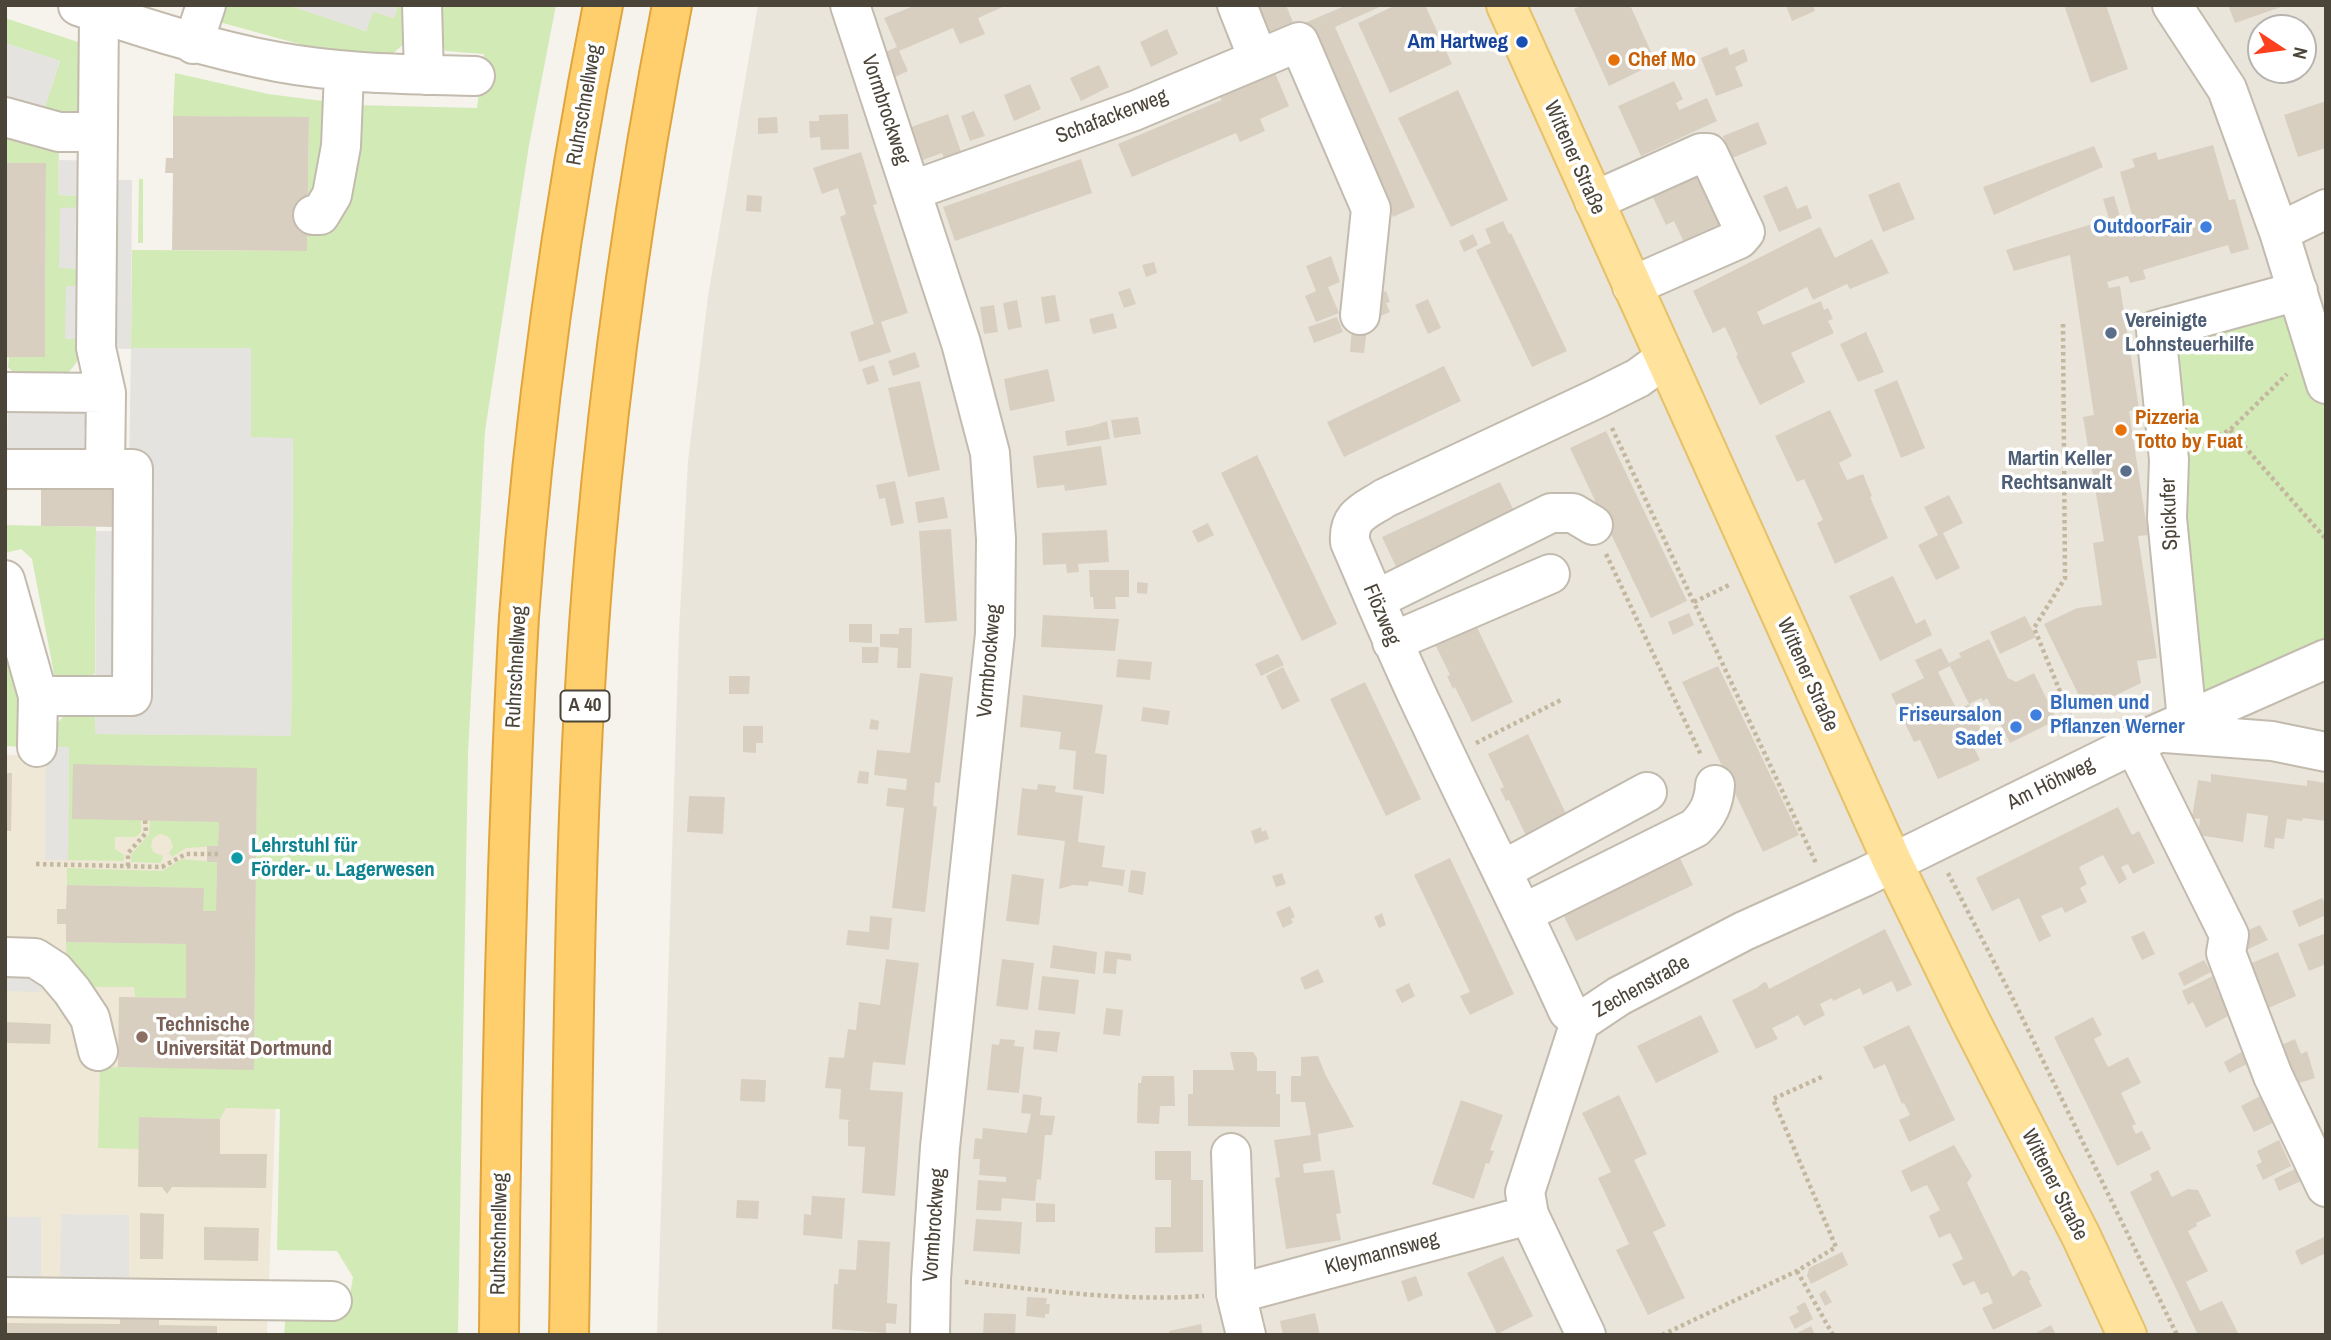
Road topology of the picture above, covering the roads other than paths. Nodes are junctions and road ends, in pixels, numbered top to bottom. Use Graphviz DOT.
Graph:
graph roads {
  1 [pos="206,5"];
  2 [pos="603,5"];
  3 [pos="673,5"];
  4 [pos="850,5"];
  5 [pos="1237,5"];
  6 [pos="1506,5"];
  7 [pos="2172,5"];
  8 [pos="88,9"];
  9 [pos="422,9"];
  10 [pos="193,44"];
  11 [pos="1258,58"];
  12 [pos="344,72"];
  13 [pos="424,75"];
  14 [pos="475,76"];
  15 [pos="5,117"];
  16 [pos="98,132"];
  17 [pos="911,191"];
  18 [pos="1594,201"];
  19 [pos="2326,209"];
  20 [pos="313,215"];
  21 [pos="2279,232"];
  22 [pos="1632,286"];
  23 [pos="2298,291"];
  24 [pos="1360,315"];
  25 [pos="1664,359"];
  26 [pos="2326,384"];
  27 [pos="5,392"];
  28 [pos="106,393"];
  29 [pos="5,469"];
  30 [pos="105,469"];
  31 [pos="1592,525"];
  32 [pos="1550,574"];
  33 [pos="5,580"];
  34 [pos="1374,600"];
  35 [pos="1392,642"];
  36 [pos="2326,659"];
  37 [pos="38,696"];
  38 [pos="2160,732"];
  39 [pos="37,747"];
  40 [pos="2326,752"];
  41 [pos="1715,785"];
  42 [pos="1647,792"];
  43 [pos="1893,863"];
  44 [pos="1503,870"];
  45 [pos="1524,913"];
  46 [pos="5,957"];
  47 [pos="1580,1022"];
  48 [pos="98,1051"];
  49 [pos="1231,1153"];
  50 [pos="2326,1187"];
  51 [pos="1529,1215"];
  52 [pos="1236,1294"];
  53 [pos="5,1297"];
  54 [pos="331,1301"];
  55 [pos="499,1335"];
  56 [pos="569,1335"];
  57 [pos="930,1335"];
  58 [pos="1246,1335"];
  59 [pos="1586,1335"];
  60 [pos="2127,1335"];
  1 -- 10 [label="street"];
  2 -- 55 [label="highway, Ruhrschnellweg"];
  3 -- 56 [label="highway, A 40"];
  4 -- 17 [label="street, Vormbrockweg"];
  5 -- 11 [label="street"];
  6 -- 18 [label="main road, Wittener Straße"];
  7 -- 21 [label="street"];
  8 -- 10 [label="street"];
  8 -- 16 [label="street"];
  9 -- 13 [label="street"];
  10 -- 12 [label="street"];
  11 -- 17 [label="street, Schafackerweg"];
  11 -- 24 [label="street, Schafackerweg"];
  12 -- 13 [label="street"];
  12 -- 20 [label="street"];
  13 -- 14 [label="street"];
  15 -- 16 [label="street"];
  16 -- 28 [label="street"];
  17 -- 57 [label="street, Vormbrockweg"];
  18 -- 22 [label="main road, Wittener Straße"];
  18 -- 22 [label="street"];
  19 -- 21 [label="street"];
  21 -- 23 [label="street"];
  22 -- 25 [label="main road, Wittener Straße"];
  23 -- 26 [label="street"];
  23 -- 38 [label="street, Spickufer"];
  25 -- 34 [label="street, Flözweg"];
  25 -- 43 [label="main road, Wittener Straße"];
  27 -- 28 [label="street"];
  28 -- 30 [label="street"];
  29 -- 30 [label="street"];
  30 -- 37 [label="street"];
  31 -- 34 [label="street"];
  32 -- 35 [label="street"];
  33 -- 37 [label="street"];
  34 -- 35 [label="street, Flözweg"];
  35 -- 44 [label="street, Flözweg"];
  36 -- 38 [label="street, Am Höhweg"];
  37 -- 39 [label="street"];
  38 -- 40 [label="street"];
  38 -- 43 [label="street, Am Höhweg"];
  38 -- 50 [label="street"];
  41 -- 45 [label="street"];
  42 -- 44 [label="street"];
  43 -- 47 [label="street, Zechenstraße"];
  43 -- 60 [label="main road, Wittener Straße"];
  44 -- 45 [label="street, Flözweg"];
  45 -- 47 [label="street, Flözweg"];
  46 -- 48 [label="street"];
  47 -- 51 [label="street, Zechenstraße"];
  49 -- 52 [label="street"];
  51 -- 52 [label="street, Kleymannsweg"];
  51 -- 59 [label="street, Zechenstraße"];
  52 -- 58 [label="street"];
  53 -- 54 [label="street"];
}
